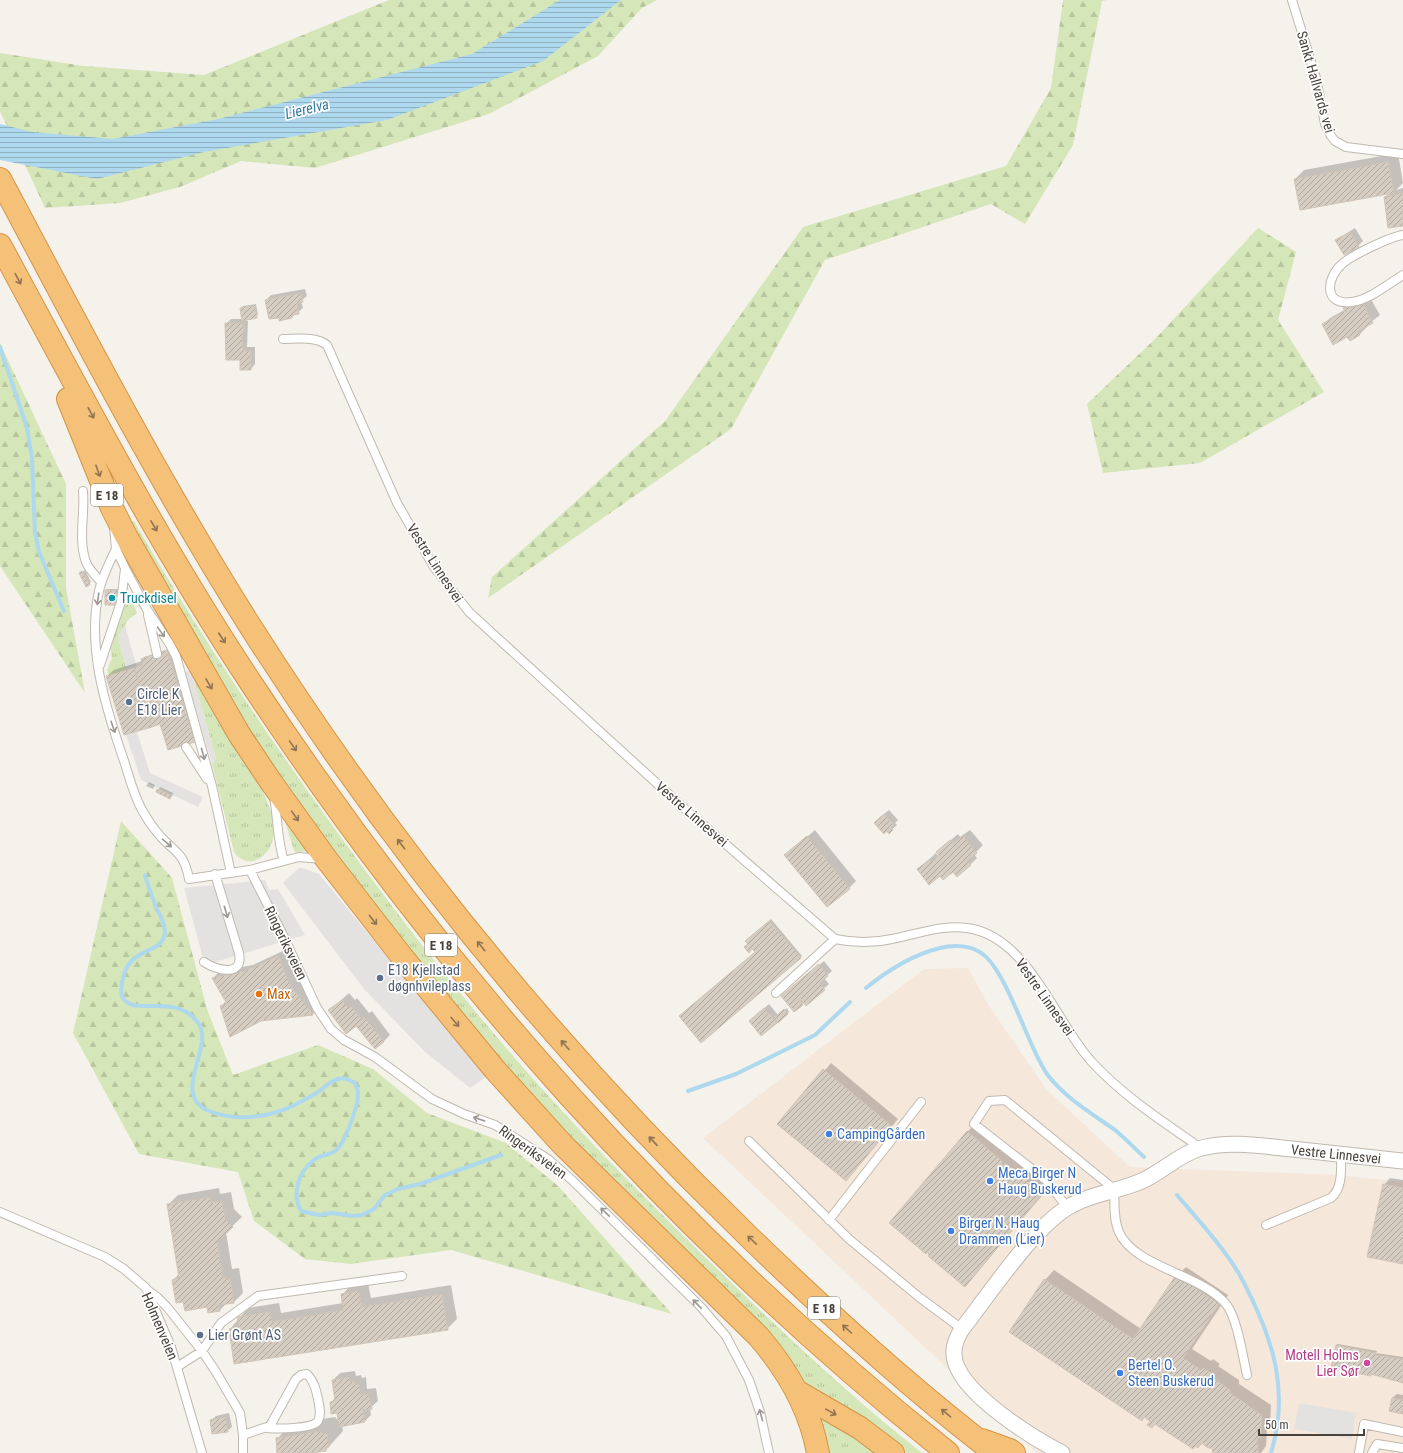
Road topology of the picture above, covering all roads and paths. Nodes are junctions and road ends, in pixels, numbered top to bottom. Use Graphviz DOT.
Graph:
graph roads {
  1 [pos="1292,0"];
  2 [pos="1403,154"];
  3 [pos="5,188"];
  4 [pos="1403,235"];
  5 [pos="0,244"];
  6 [pos="1403,274"];
  7 [pos="283,338"];
  8 [pos="52,342"];
  9 [pos="83,491"];
  10 [pos="112,508"];
  11 [pos="116,549"];
  12 [pos="125,568"];
  13 [pos="101,582"];
  14 [pos="146,608"];
  15 [pos="156,654"];
  16 [pos="99,668"];
  17 [pos="186,747"];
  18 [pos="271,782"];
  19 [pos="212,786"];
  20 [pos="327,860"];
  21 [pos="284,861"];
  22 [pos="250,870"];
  23 [pos="231,872"];
  24 [pos="215,874"];
  25 [pos="835,939"];
  26 [pos="204,962"];
  27 [pos="776,993"];
  28 [pos="921,1102"];
  29 [pos="749,1141"];
  30 [pos="1198,1149"];
  31 [pos="1341,1154"];
  32 [pos="1403,1161"];
  33 [pos="1114,1189"];
  34 [pos="1067,1207"];
  35 [pos="0,1212"];
  36 [pos="828,1220"];
  37 [pos="1266,1225"];
  38 [pos="402,1276"];
  39 [pos="146,1288"];
  40 [pos="962,1329"];
  41 [pos="202,1351"];
  42 [pos="177,1367"];
  43 [pos="1247,1375"];
  44 [pos="798,1392"];
  45 [pos="267,1428"];
  46 [pos="1403,1432"];
  47 [pos="243,1435"];
  48 [pos="976,1438"];
  49 [pos="1403,1448"];
  50 [pos="202,1453"];
  51 [pos="243,1453"];
  52 [pos="769,1453"];
  53 [pos="818,1453"];
  54 [pos="893,1453"];
  55 [pos="948,1453"];
  56 [pos="995,1453"];
  57 [pos="1014,1453"];
  58 [pos="1062,1453"];
  59 [pos="1359,1453"];
  60 [pos="1372,1453"];
  1 -- 2 [label="lane, Sankt Hallvards vei"];
  48 -- 3 [label="highway, E 18, one-way"];
  4 -- 6 [label="lane"];
  5 -- 8 [label="highway, E 18, one-way"];
  7 -- 25 [label="lane, Vestre Linnesvei"];
  8 -- 10 [label="highway, E 18, one-way"];
  8 -- 55 [label="highway, E 18, one-way"];
  9 -- 13 [label="lane"];
  10 -- 11 [label="lane"];
  10 -- 18 [label="highway, E 18, one-way"];
  11 -- 12 [label="lane"];
  11 -- 13 [label="lane"];
  12 -- 14 [label="lane"];
  12 -- 16 [label="lane"];
  13 -- 16 [label="lane, one-way"];
  14 -- 15 [label="lane"];
  14 -- 19 [label="lane, one-way"];
  16 -- 24 [label="lane, one-way"];
  17 -- 19 [label="lane"];
  18 -- 20 [label="highway, E 18, one-way"];
  18 -- 21 [label="lane"];
  19 -- 23 [label="lane"];
  20 -- 21 [label="lane"];
  20 -- 44 [label="highway, E 18, one-way"];
  21 -- 22 [label="lane"];
  22 -- 23 [label="lane"];
  52 -- 22 [label="lane, Ringeriksveien, one-way"];
  23 -- 24 [label="lane"];
  24 -- 26 [label="lane, one-way"];
  25 -- 27 [label="lane"];
  25 -- 30 [label="lane, Vestre Linnesvei"];
  28 -- 36 [label="lane"];
  29 -- 36 [label="lane"];
  30 -- 31 [label="street, Vestre Linnesvei"];
  30 -- 33 [label="street, Vestre Linnesvei"];
  31 -- 32 [label="street, Vestre Linnesvei"];
  31 -- 37 [label="lane"];
  33 -- 34 [label="street, Vestre Linnesvei"];
  33 -- 34 [label="lane"];
  33 -- 43 [label="lane"];
  34 -- 40 [label="street, Vestre Linnesvei"];
  35 -- 39 [label="lane, Holmenveien"];
  36 -- 40 [label="lane"];
  38 -- 41 [label="lane"];
  39 -- 41 [label="lane"];
  39 -- 42 [label="lane, Holmenveien"];
  40 -- 58 [label="street, Vestre Linnesvei"];
  41 -- 42 [label="lane"];
  41 -- 47 [label="lane"];
  42 -- 50 [label="lane, Holmenveien"];
  44 -- 53 [label="highway, E 18"];
  44 -- 54 [label="highway, E 18, one-way"];
  45 -- 45 [label="lane"];
  45 -- 47 [label="lane"];
  46 -- 59 [label="lane"];
  47 -- 51 [label="lane"];
  48 -- 56 [label="highway, E 18"];
  48 -- 57 [label="highway, E 18"];
  49 -- 60 [label="lane"];
}
